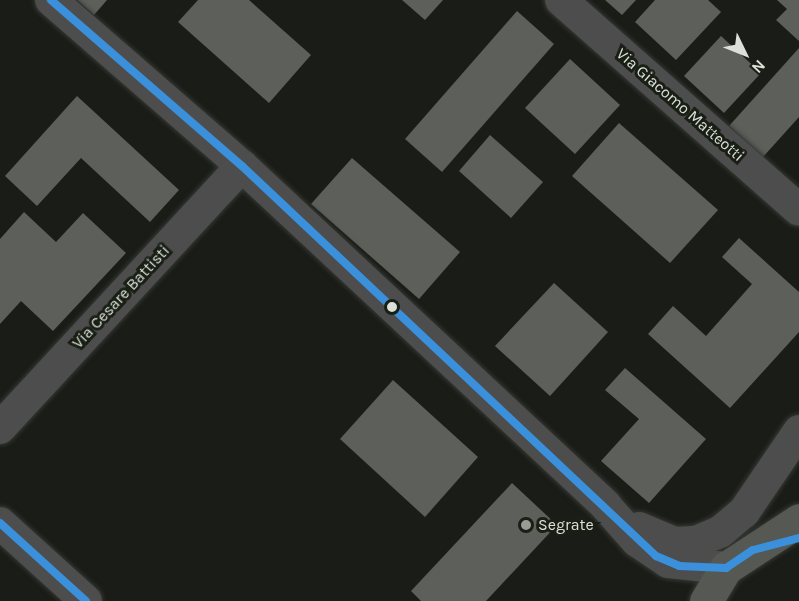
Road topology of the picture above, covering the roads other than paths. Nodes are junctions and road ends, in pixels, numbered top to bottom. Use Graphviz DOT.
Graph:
graph roads {
  1 [pos="51,0"];
  2 [pos="561,0"];
  3 [pos="242,166"];
  4 [pos="799,210"];
  5 [pos="0,428"];
  6 [pos="799,431"];
  7 [pos="606,505"];
  8 [pos="799,520"];
  9 [pos="0,523"];
  10 [pos="799,538"];
  11 [pos="753,550"];
  12 [pos="726,568"];
  13 [pos="86,601"];
  14 [pos="706,601"];
  1 -- 3 [label="street"];
  2 -- 4 [label="street, Via Giacomo Matteotti"];
  3 -- 5 [label="street, Via Cesare Battisti"];
  3 -- 7 [label="street"];
  6 -- 7 [label="street"];
  7 -- 12 [label="street"];
  8 -- 11 [label="main road"];
  9 -- 13 [label="street"];
  10 -- 11 [label="main road"];
  11 -- 12 [label="main road"];
  12 -- 14 [label="main road"];
}
